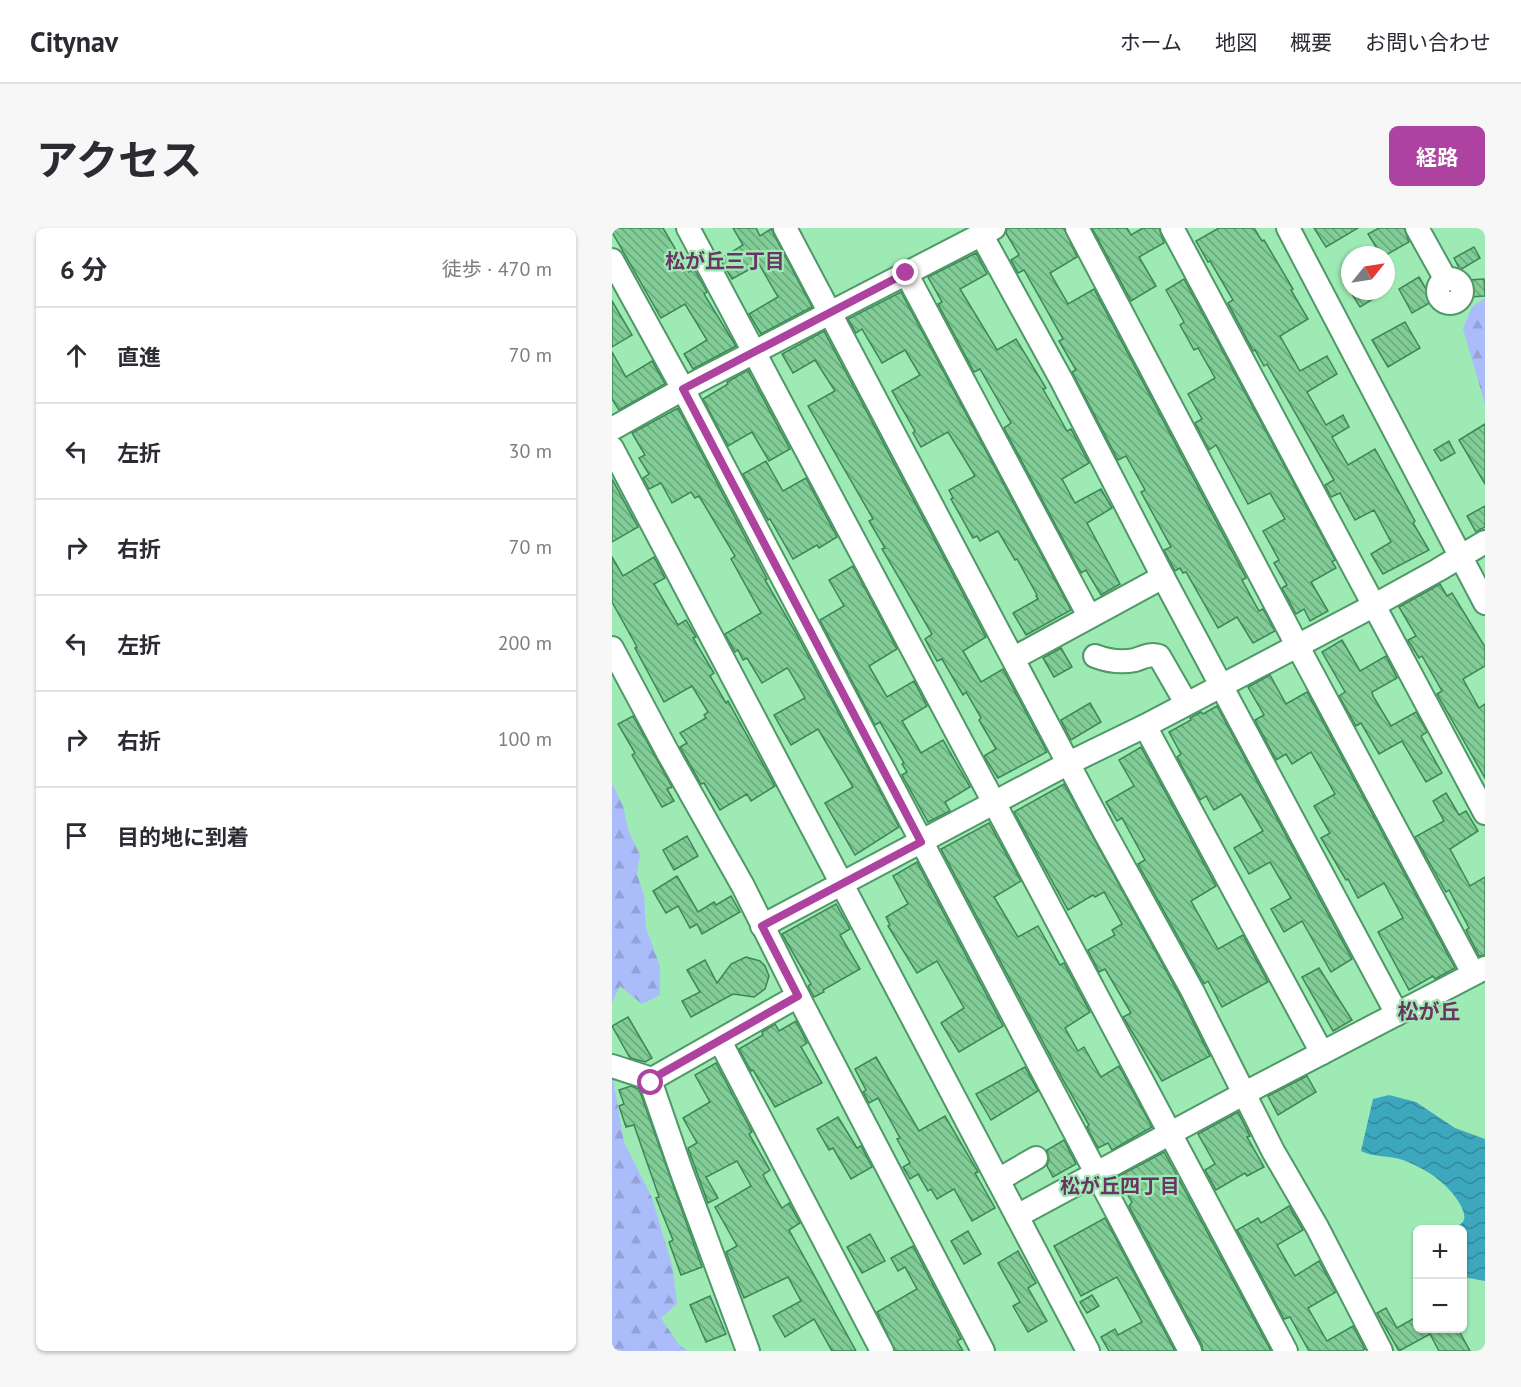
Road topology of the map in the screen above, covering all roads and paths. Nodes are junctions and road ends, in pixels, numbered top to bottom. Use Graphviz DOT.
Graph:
graph roads {
  1 [pos="688,228"];
  2 [pos="785,228"];
  3 [pos="1077,228"];
  4 [pos="1172,228"];
  5 [pos="1288,228"];
  6 [pos="1417,228"];
  7 [pos="988,231"];
  8 [pos="612,260"];
  9 [pos="906,273"];
  10 [pos="1446,280"];
  11 [pos="829,313"];
  12 [pos="756,353"];
  13 [pos="683,389"];
  14 [pos="612,429"];
  15 [pos="612,448"];
  16 [pos="1485,542"];
  17 [pos="1460,557"];
  18 [pos="1163,577"];
  19 [pos="1485,603"];
  20 [pos="1373,606"];
  21 [pos="1089,616"];
  22 [pos="1297,645"];
  23 [pos="612,648"];
  24 [pos="1095,656"];
  25 [pos="1014,658"];
  26 [pos="1221,684"];
  27 [pos="1186,703"];
  28 [pos="1145,726"];
  29 [pos="1069,763"];
  30 [pos="995,803"];
  31 [pos="1485,813"];
  32 [pos="921,842"];
  33 [pos="842,885"];
  34 [pos="762,926"];
  35 [pos="1479,970"];
  36 [pos="798,996"];
  37 [pos="1397,1014"];
  38 [pos="720,1041"];
  39 [pos="1322,1053"];
  40 [pos="612,1066"];
  41 [pos="652,1079"];
  42 [pos="1245,1093"];
  43 [pos="1171,1134"];
  44 [pos="1036,1158"];
  45 [pos="1096,1174"];
  46 [pos="998,1180"];
  47 [pos="1017,1216"];
  48 [pos="748,1351"];
  49 [pos="882,1351"];
  50 [pos="983,1351"];
  51 [pos="1088,1351"];
  52 [pos="1190,1351"];
  53 [pos="1286,1351"];
  54 [pos="1381,1351"];
  1 -- 12 [label="street"];
  2 -- 11 [label="street"];
  3 -- 22 [label="street"];
  4 -- 20 [label="street"];
  5 -- 17 [label="street"];
  6 -- 10 [label="street"];
  7 -- 9 [label="street"];
  7 -- 18 [label="street"];
  8 -- 13 [label="street"];
  9 -- 11 [label="street"];
  9 -- 21 [label="street"];
  11 -- 12 [label="street"];
  11 -- 25 [label="street"];
  12 -- 13 [label="street"];
  12 -- 30 [label="street"];
  13 -- 14 [label="street"];
  13 -- 32 [label="street"];
  15 -- 33 [label="street"];
  16 -- 17 [label="street"];
  17 -- 19 [label="street"];
  17 -- 20 [label="street"];
  18 -- 21 [label="street"];
  18 -- 26 [label="street"];
  20 -- 22 [label="street"];
  20 -- 31 [label="street"];
  21 -- 25 [label="street"];
  22 -- 26 [label="street"];
  22 -- 35 [label="street"];
  23 -- 34 [label="street"];
  24 -- 27 [label="street"];
  25 -- 29 [label="street"];
  26 -- 27 [label="street"];
  26 -- 37 [label="street"];
  27 -- 28 [label="street"];
  28 -- 29 [label="street"];
  28 -- 39 [label="street"];
  29 -- 30 [label="street"];
  29 -- 42 [label="street"];
  30 -- 32 [label="street"];
  30 -- 43 [label="street"];
  32 -- 33 [label="street"];
  32 -- 45 [label="street"];
  33 -- 34 [label="street"];
  33 -- 46 [label="street"];
  34 -- 36 [label="street"];
  35 -- 37 [label="street"];
  36 -- 38 [label="street"];
  36 -- 50 [label="street"];
  37 -- 39 [label="street"];
  38 -- 41 [label="street"];
  38 -- 49 [label="street"];
  39 -- 42 [label="street"];
  40 -- 41 [label="street"];
  41 -- 48 [label="street"];
  42 -- 43 [label="street"];
  42 -- 54 [label="street"];
  43 -- 45 [label="street"];
  43 -- 53 [label="street"];
  44 -- 46 [label="street"];
  45 -- 47 [label="street"];
  45 -- 52 [label="street"];
  46 -- 47 [label="street"];
  47 -- 51 [label="street"];
}
